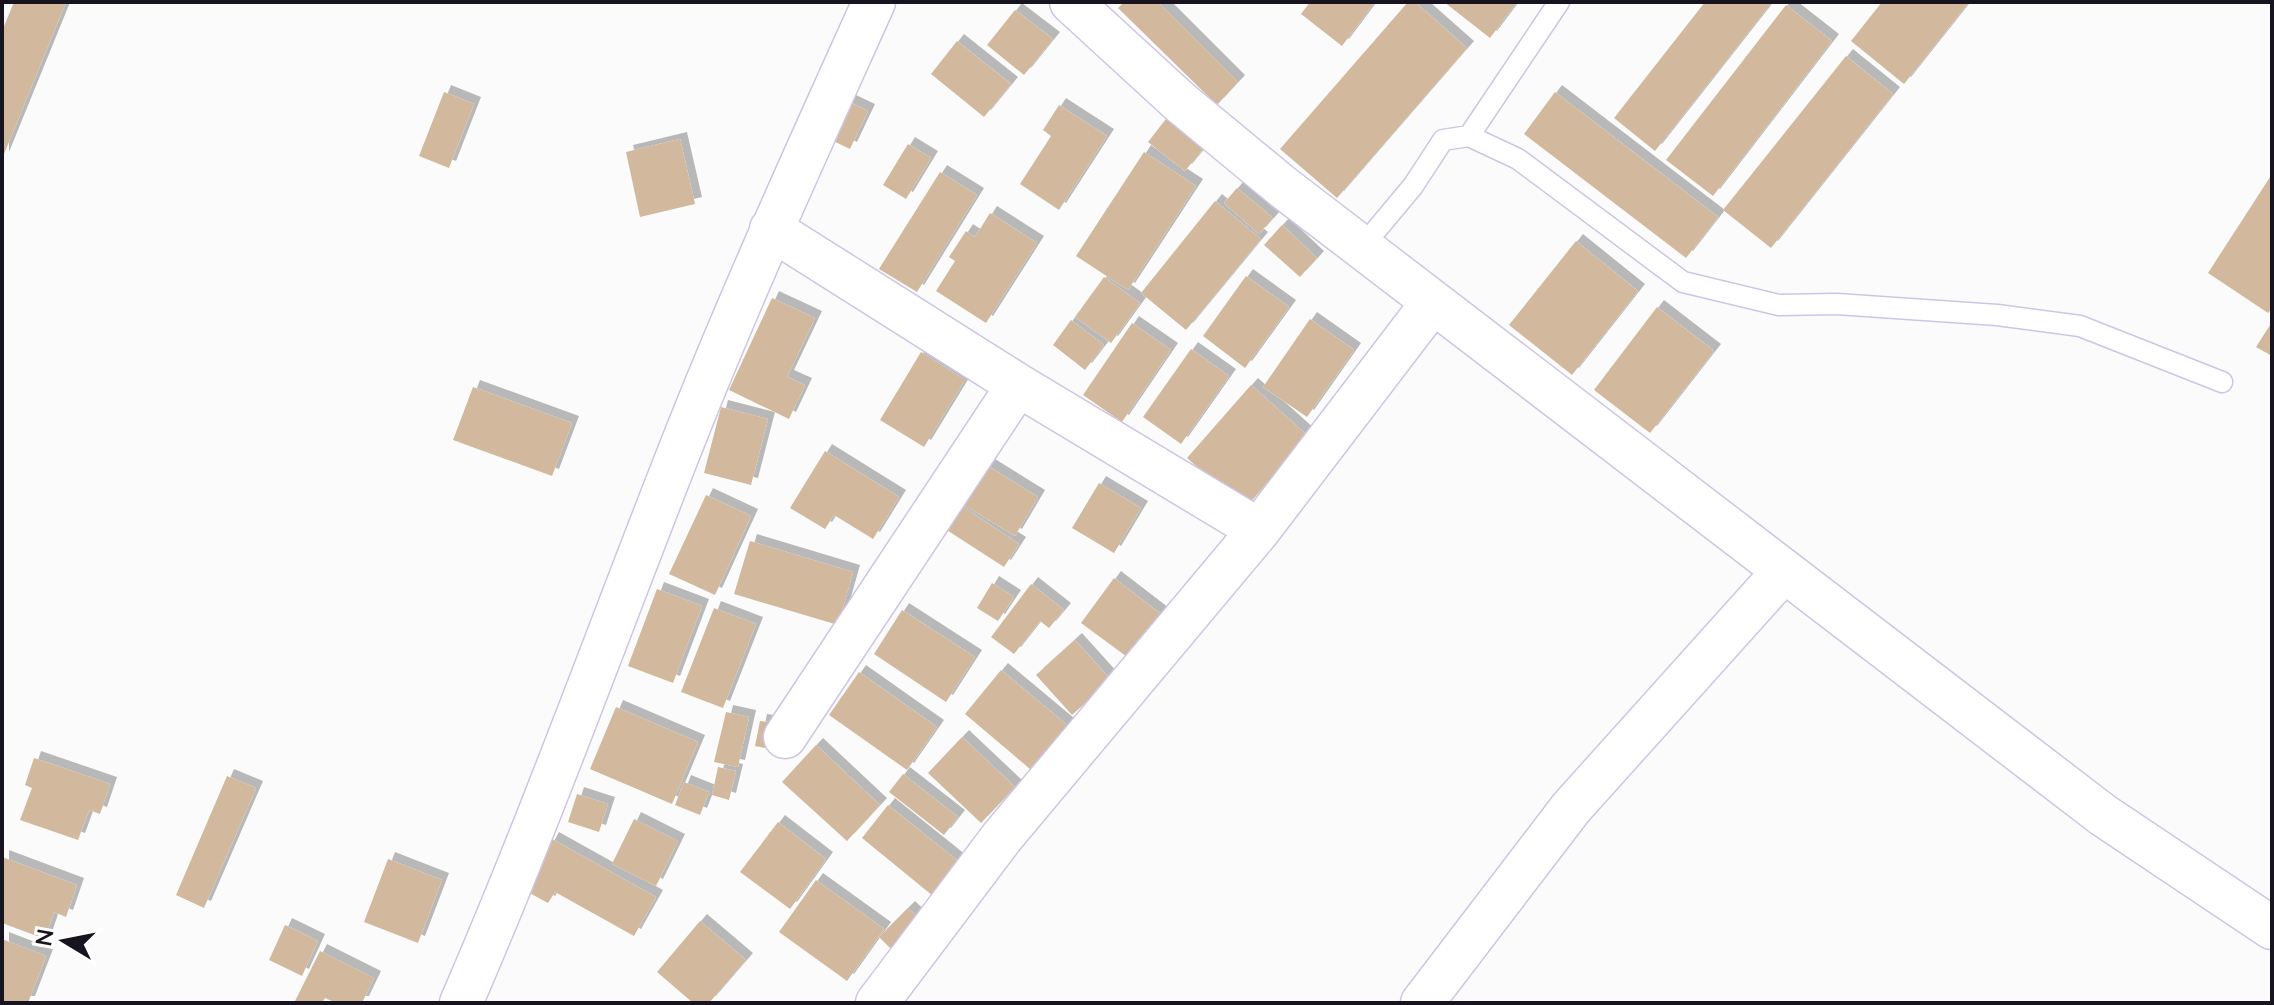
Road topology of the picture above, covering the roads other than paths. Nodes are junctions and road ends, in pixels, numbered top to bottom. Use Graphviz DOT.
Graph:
graph roads {
  1 [pos="874,2"];
  2 [pos="1071,2"];
  3 [pos="1559,2"];
  4 [pos="1469,136"];
  5 [pos="771,229"];
  6 [pos="1362,247"];
  7 [pos="1433,302"];
  8 [pos="2222,382"];
  9 [pos="1018,385"];
  10 [pos="1259,530"];
  11 [pos="1784,571"];
  12 [pos="785,737"];
  13 [pos="2272,928"];
  14 [pos="461,1003"];
  15 [pos="877,1003"];
  16 [pos="1422,1003"];
  1 -- 5 [label="street"];
  2 -- 6 [label="street"];
  3 -- 4 [label="lane"];
  4 -- 6 [label="lane"];
  4 -- 8 [label="lane"];
  5 -- 9 [label="street"];
  5 -- 14 [label="street"];
  6 -- 7 [label="street"];
  7 -- 10 [label="street"];
  7 -- 11 [label="street"];
  9 -- 10 [label="street"];
  9 -- 12 [label="street"];
  10 -- 15 [label="street"];
  11 -- 13 [label="street"];
  11 -- 16 [label="street"];
}
